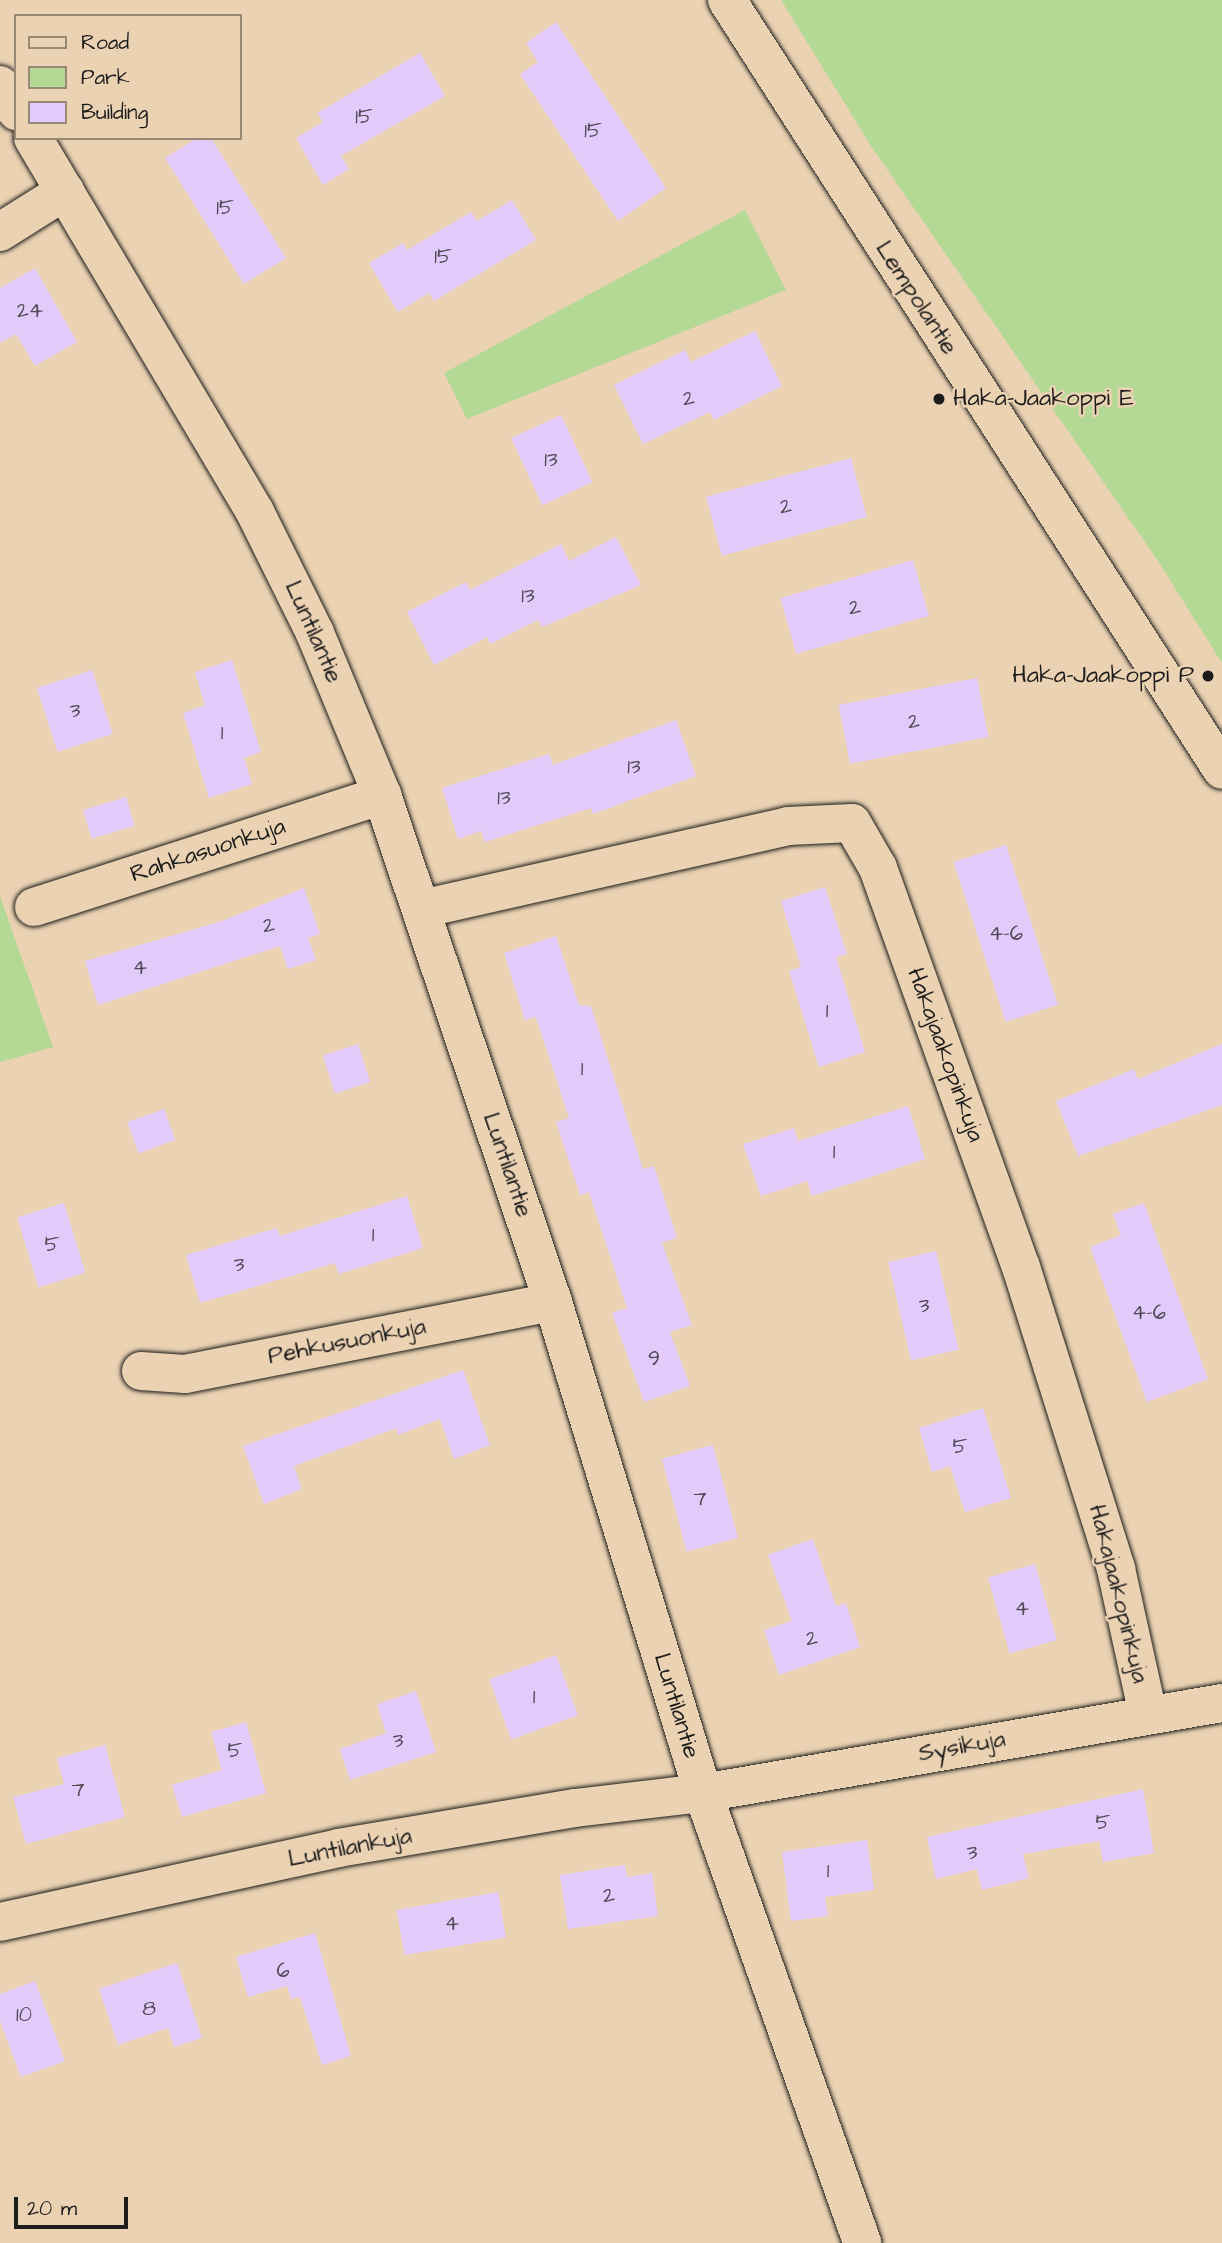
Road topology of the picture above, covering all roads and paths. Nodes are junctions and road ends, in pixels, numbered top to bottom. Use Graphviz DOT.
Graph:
graph roads {
  1 [pos="727,0"];
  2 [pos="0,85"];
  3 [pos="14,108"];
  4 [pos="34,140"];
  5 [pos="65,191"];
  6 [pos="0,232"];
  7 [pos="1222,770"];
  8 [pos="382,795"];
  9 [pos="34,907"];
  10 [pos="421,909"];
  11 [pos="553,1302"];
  12 [pos="141,1371"];
  13 [pos="1222,1703"];
  14 [pos="1148,1714"];
  15 [pos="703,1793"];
  16 [pos="0,1923"];
  17 [pos="862,2243"];
  1 -- 7 [label="street, Lempolantie"];
  2 -- 3 [label="street"];
  4 -- 5 [label="street, Luntilantie"];
  5 -- 6 [label="street"];
  5 -- 8 [label="street, Luntilantie"];
  8 -- 9 [label="street, Rahkasuonkuja"];
  8 -- 10 [label="street, Luntilantie"];
  10 -- 11 [label="street, Luntilantie"];
  10 -- 14 [label="street, Hakajaakopinkuja"];
  11 -- 12 [label="street, Pehkusuonkuja"];
  11 -- 15 [label="street, Luntilantie"];
  13 -- 14 [label="street, Sysikuja"];
  14 -- 15 [label="street, Sysikuja"];
  15 -- 16 [label="street, Luntilankuja"];
  15 -- 17 [label="street, Luntilantie"];
}
